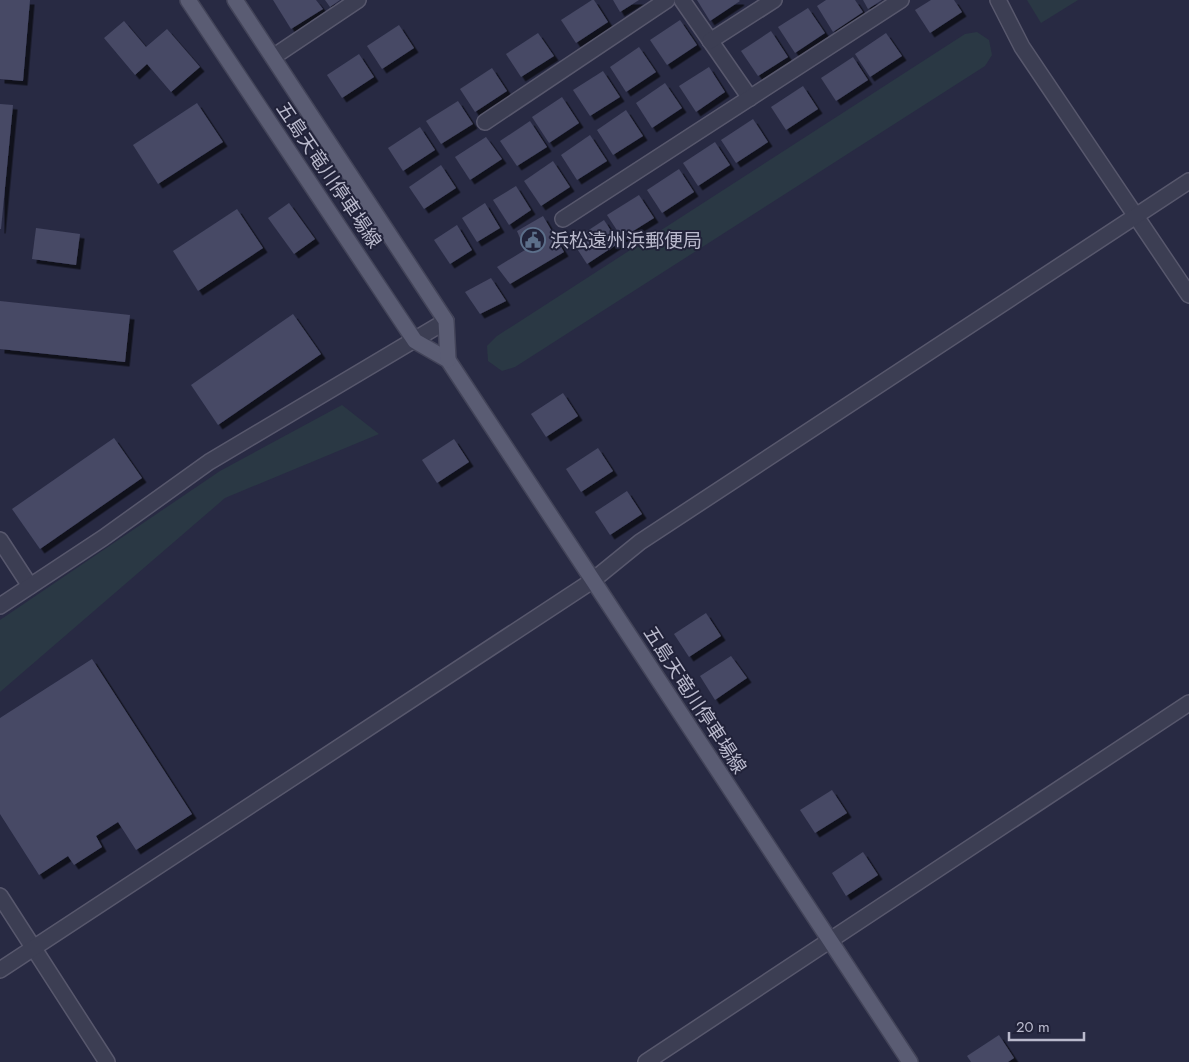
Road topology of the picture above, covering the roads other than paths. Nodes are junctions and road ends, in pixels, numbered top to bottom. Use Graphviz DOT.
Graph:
graph roads {
  1 [pos="188,0"];
  2 [pos="235,0"];
  3 [pos="358,0"];
  4 [pos="667,0"];
  5 [pos="682,0"];
  6 [pos="774,0"];
  7 [pos="901,0"];
  8 [pos="998,0"];
  9 [pos="710,41"];
  10 [pos="273,57"];
  11 [pos="750,98"];
  12 [pos="485,122"];
  13 [pos="1189,181"];
  14 [pos="1136,216"];
  15 [pos="563,219"];
  16 [pos="1189,296"];
  17 [pos="446,321"];
  18 [pos="415,341"];
  19 [pos="448,360"];
  20 [pos="0,540"];
  21 [pos="592,580"];
  22 [pos="30,586"];
  23 [pos="0,606"];
  24 [pos="1189,703"];
  25 [pos="0,896"];
  26 [pos="829,940"];
  27 [pos="33,948"];
  28 [pos="0,970"];
  29 [pos="107,1062"];
  30 [pos="646,1062"];
  31 [pos="910,1062"];
  1 -- 18 [label="main road, 五島天竜川停車場線"];
  2 -- 10 [label="main road, 五島天竜川停車場線"];
  3 -- 10 [label="street"];
  4 -- 12 [label="street"];
  5 -- 9 [label="street"];
  6 -- 9 [label="street"];
  7 -- 11 [label="street"];
  8 -- 14 [label="street"];
  9 -- 11 [label="street"];
  10 -- 17 [label="main road, 五島天竜川停車場線"];
  11 -- 15 [label="street"];
  13 -- 14 [label="street"];
  14 -- 16 [label="street"];
  14 -- 21 [label="street"];
  17 -- 18 [label="street"];
  17 -- 19 [label="main road"];
  18 -- 19 [label="main road, 五島天竜川停車場線"];
  18 -- 22 [label="street"];
  19 -- 21 [label="main road, 五島天竜川停車場線"];
  20 -- 22 [label="street"];
  21 -- 26 [label="main road, 五島天竜川停車場線"];
  21 -- 27 [label="street"];
  22 -- 23 [label="street"];
  24 -- 26 [label="street"];
  25 -- 27 [label="street"];
  26 -- 30 [label="street"];
  26 -- 31 [label="main road, 五島天竜川停車場線"];
  27 -- 28 [label="street"];
  27 -- 29 [label="street"];
}
